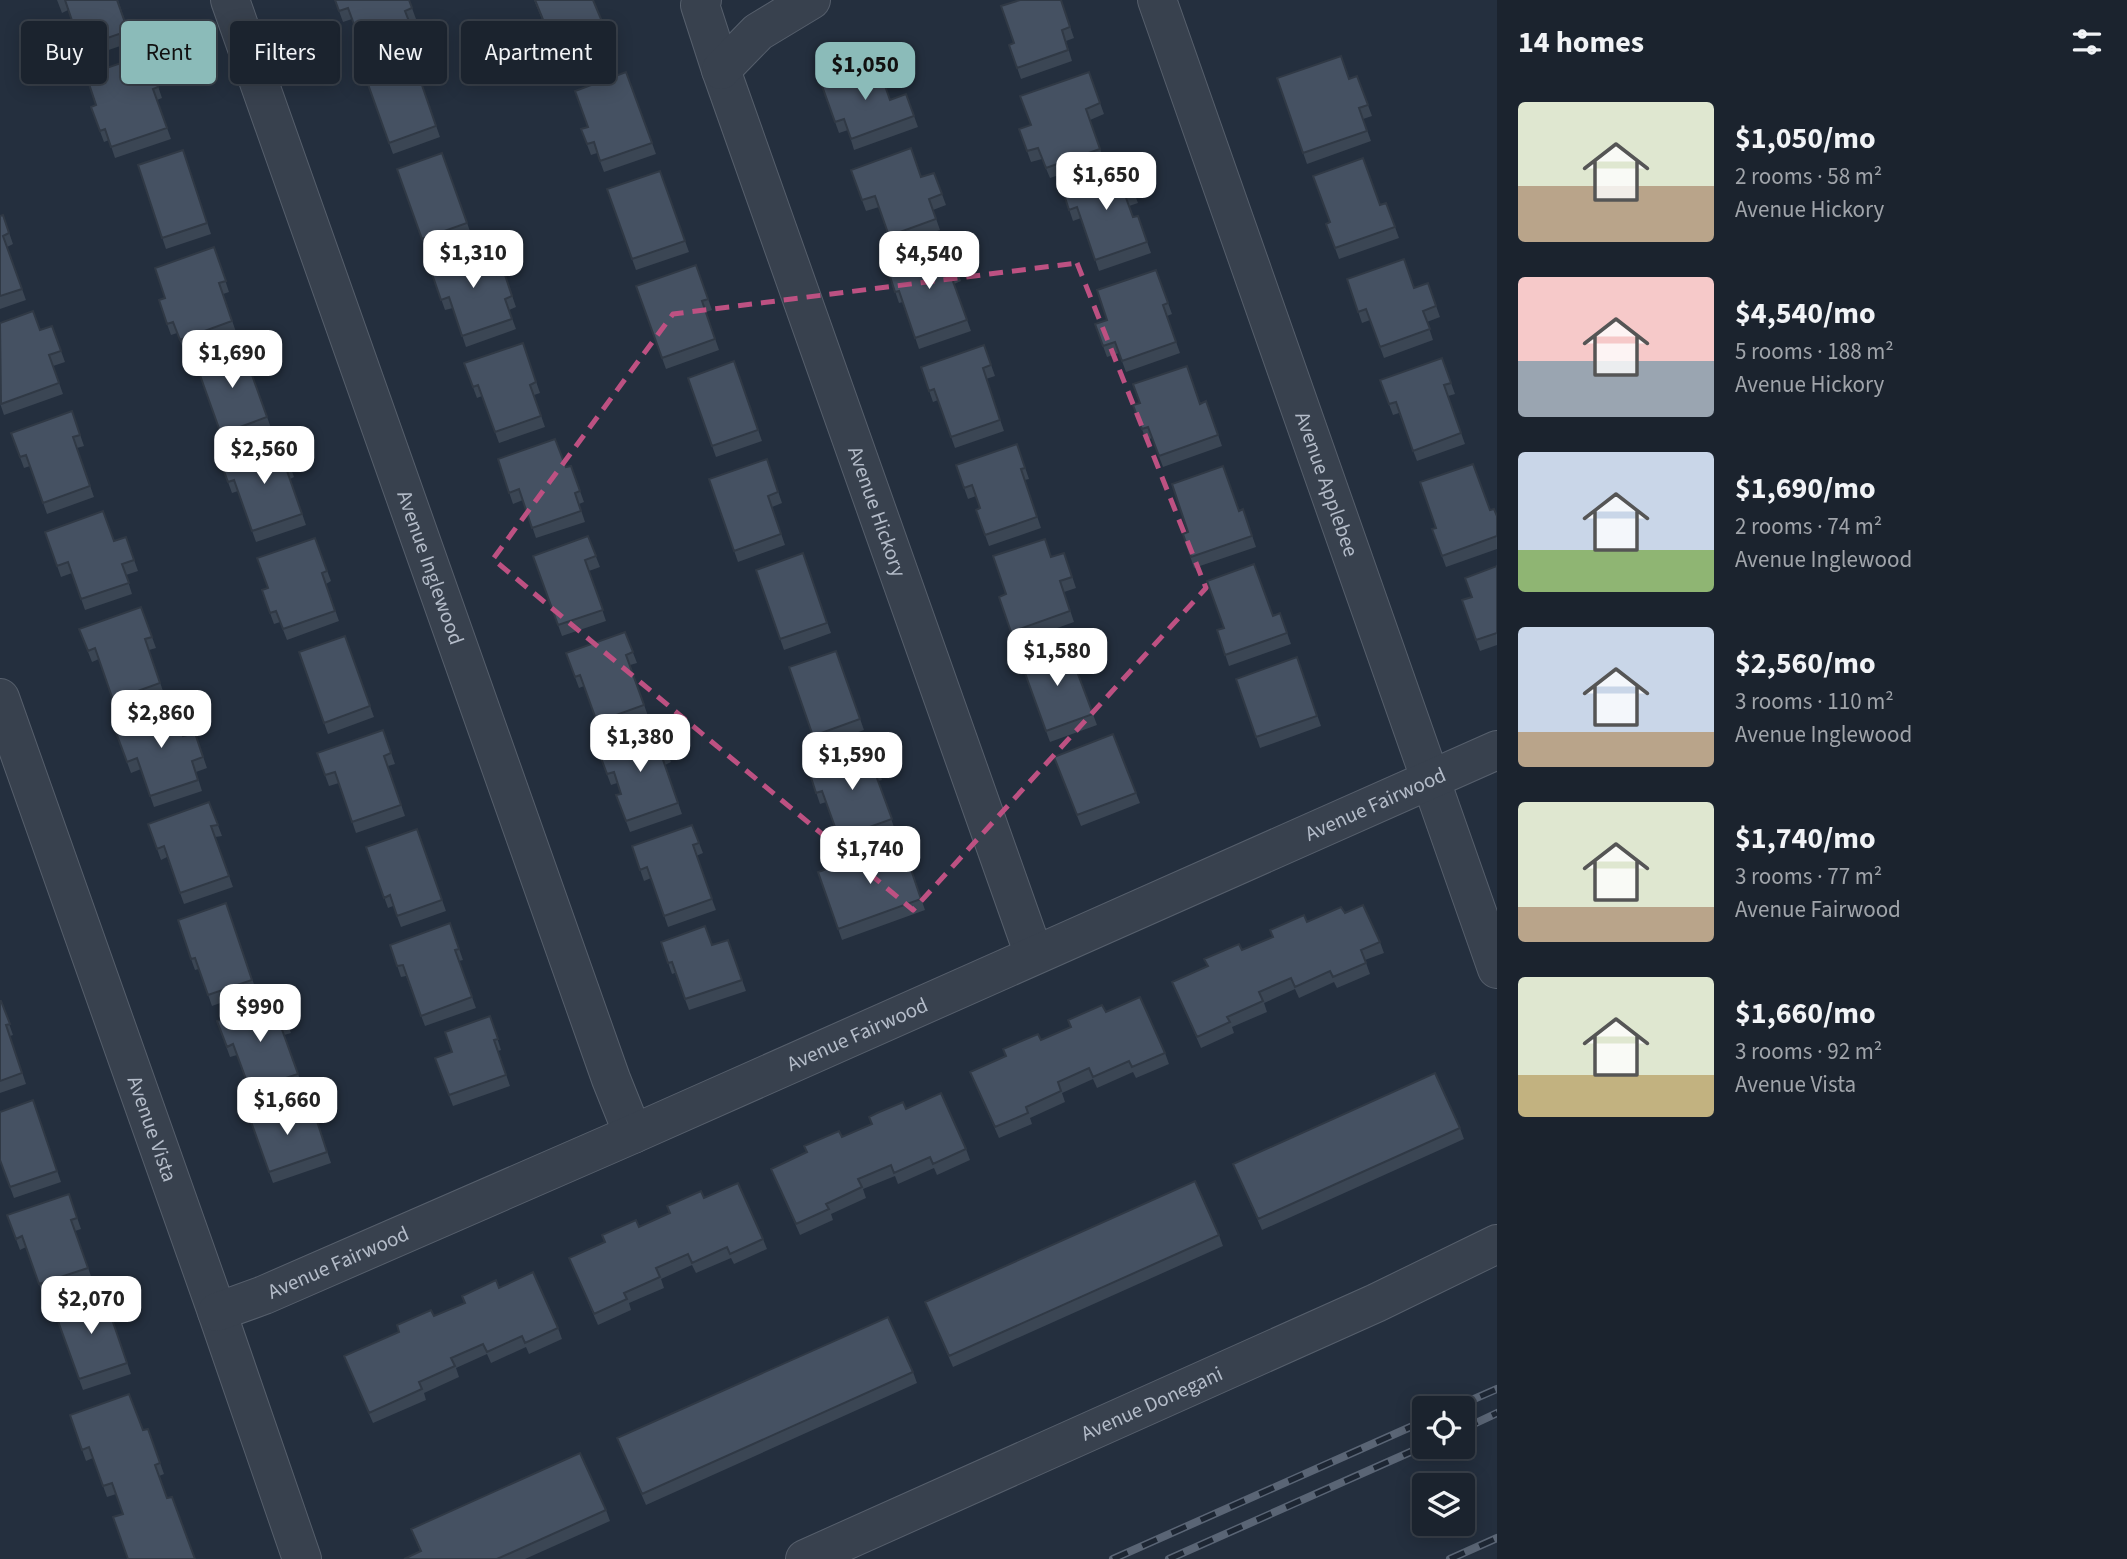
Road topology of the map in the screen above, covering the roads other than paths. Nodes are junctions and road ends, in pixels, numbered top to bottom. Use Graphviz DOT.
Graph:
graph roads {
  1 [pos="230,0"];
  2 [pos="702,0"];
  3 [pos="811,0"];
  4 [pos="1157,0"];
  5 [pos="721,70"];
  6 [pos="0,698"];
  7 [pos="1497,750"];
  8 [pos="1431,780"];
  9 [pos="1034,955"];
  10 [pos="1497,969"];
  11 [pos="633,1134"];
  12 [pos="1497,1244"];
  13 [pos="217,1312"];
  14 [pos="302,1559"];
  15 [pos="805,1559"];
  1 -- 11 [label="street, Avenue Inglewood"];
  2 -- 5 [label="street, Avenue Hickory"];
  3 -- 5 [label="street"];
  4 -- 8 [label="street, Avenue Applebee"];
  5 -- 9 [label="street, Avenue Hickory"];
  6 -- 13 [label="street, Avenue Vista"];
  7 -- 8 [label="street, Avenue Fairwood"];
  8 -- 9 [label="street, Avenue Fairwood"];
  8 -- 10 [label="street, Avenue Applebee"];
  9 -- 11 [label="street, Avenue Fairwood"];
  11 -- 13 [label="street, Avenue Fairwood"];
  12 -- 15 [label="street, Avenue Donegani"];
  13 -- 14 [label="street, Avenue Vista"];
}
